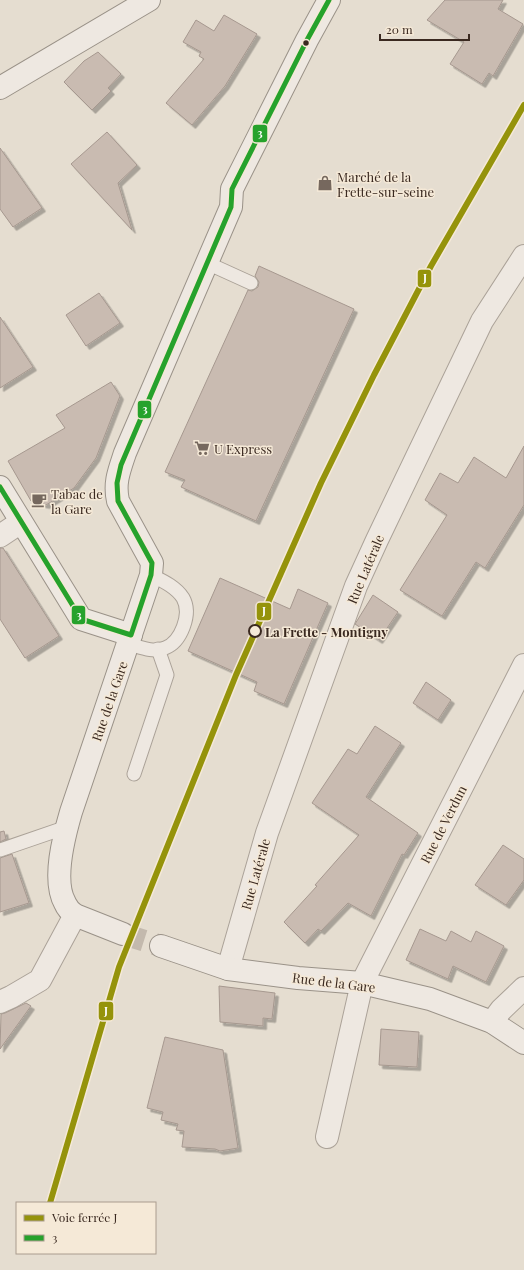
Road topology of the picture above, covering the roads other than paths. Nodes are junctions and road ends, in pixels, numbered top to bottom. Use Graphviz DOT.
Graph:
graph roads {
  1 [pos="149,0"];
  2 [pos="329,0"];
  3 [pos="0,88"];
  4 [pos="524,256"];
  5 [pos="207,263"];
  6 [pos="251,283"];
  7 [pos="0,487"];
  8 [pos="21,522"];
  9 [pos="0,536"];
  10 [pos="151,575"];
  11 [pos="130,640"];
  12 [pos="158,649"];
  13 [pos="524,665"];
  14 [pos="134,774"];
  15 [pos="67,827"];
  16 [pos="0,850"];
  17 [pos="75,915"];
  18 [pos="123,934"];
  19 [pos="161,946"];
  20 [pos="228,969"];
  21 [pos="362,982"];
  22 [pos="524,988"];
  23 [pos="0,1002"];
  24 [pos="492,1022"];
  25 [pos="524,1043"];
  26 [pos="327,1138"];
  1 -- 3 [label="street"];
  2 -- 5 [label="street"];
  4 -- 20 [label="street, Rue Latérale"];
  5 -- 6 [label="lane"];
  5 -- 10 [label="street"];
  7 -- 8 [label="street"];
  8 -- 9 [label="street"];
  8 -- 11 [label="street"];
  10 -- 11 [label="street, Rue de la Gare"];
  10 -- 12 [label="lane"];
  11 -- 12 [label="lane"];
  11 -- 15 [label="street, Rue de la Gare"];
  12 -- 14 [label="lane"];
  13 -- 21 [label="street, Rue de Verdun"];
  15 -- 16 [label="lane"];
  15 -- 17 [label="street, Rue de la Gare"];
  17 -- 18 [label="street"];
  17 -- 23 [label="street"];
  19 -- 20 [label="street, Rue de la Gare"];
  20 -- 21 [label="street, Rue de la Gare"];
  21 -- 24 [label="street, Rue de la Gare"];
  21 -- 26 [label="street, Rue de Verdun"];
  22 -- 24 [label="street"];
  24 -- 25 [label="street, Rue de la Gare"];
}
